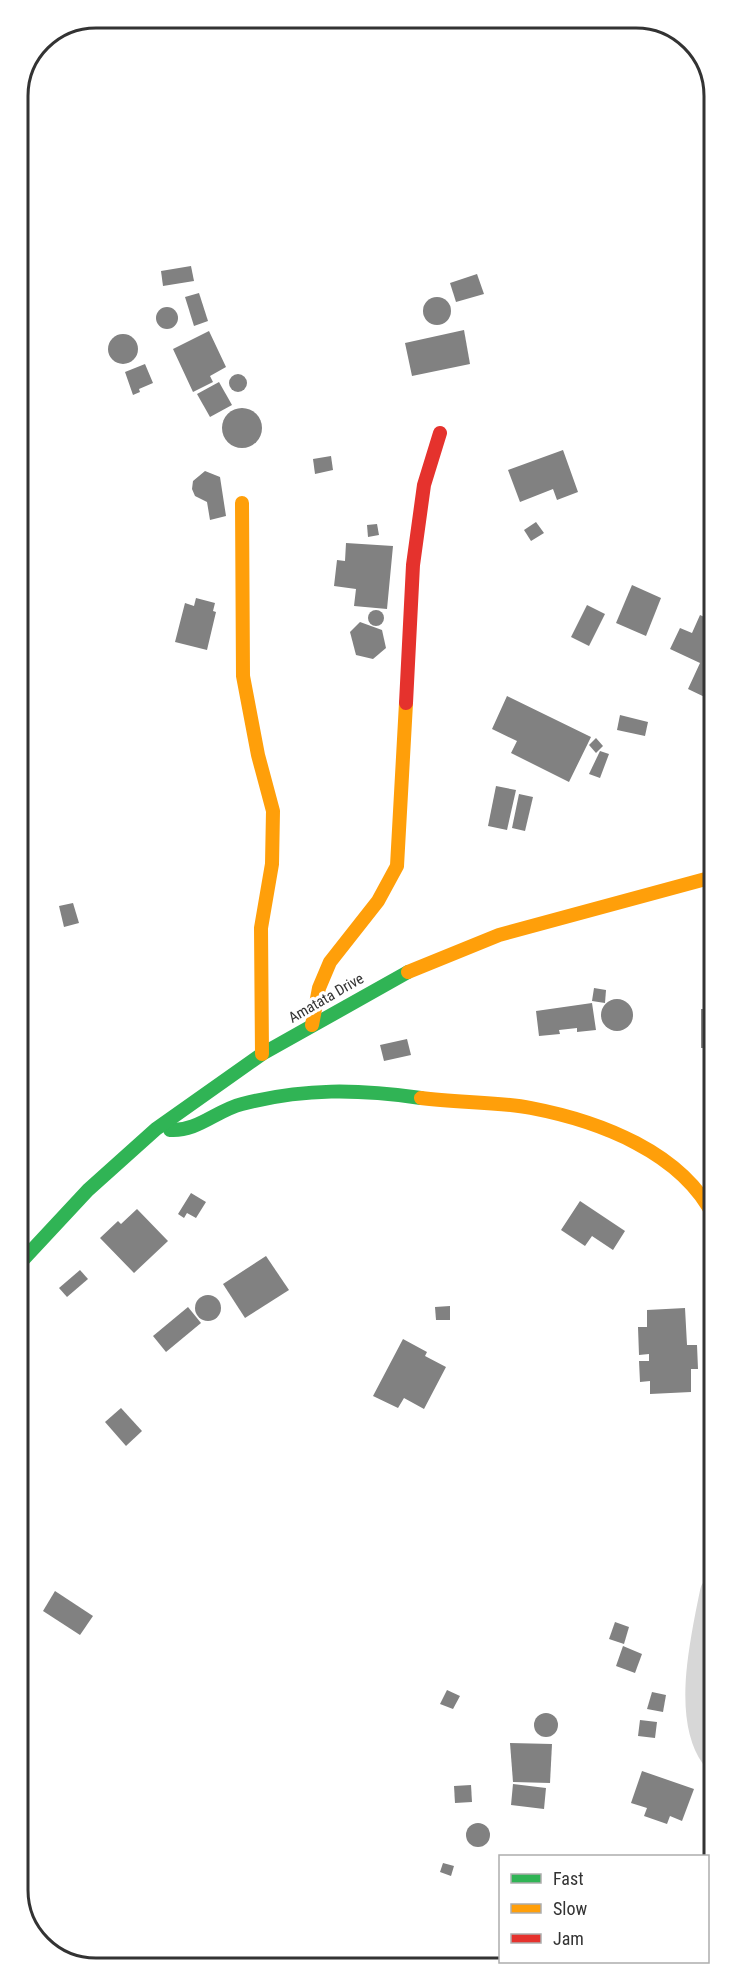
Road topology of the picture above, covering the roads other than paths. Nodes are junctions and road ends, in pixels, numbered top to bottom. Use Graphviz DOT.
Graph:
graph roads {
  1 [pos="440,433"];
  2 [pos="242,503"];
  3 [pos="704,880"];
  4 [pos="312,1024"];
  5 [pos="262,1054"];
  6 [pos="156,1129"];
  7 [pos="704,1197"];
  8 [pos="28,1254"];
  9 [pos="704,1655"];
  10 [pos="704,1720"];
  1 -- 4 [label="street"];
  2 -- 5 [label="street"];
  3 -- 4 [label="street, Amatata Drive"];
  4 -- 5 [label="street, Amatata Drive"];
  5 -- 6 [label="street, Amatata Drive"];
  6 -- 7 [label="street"];
  6 -- 8 [label="street, Amatata Drive"];
  9 -- 10 [label="street"];
}
